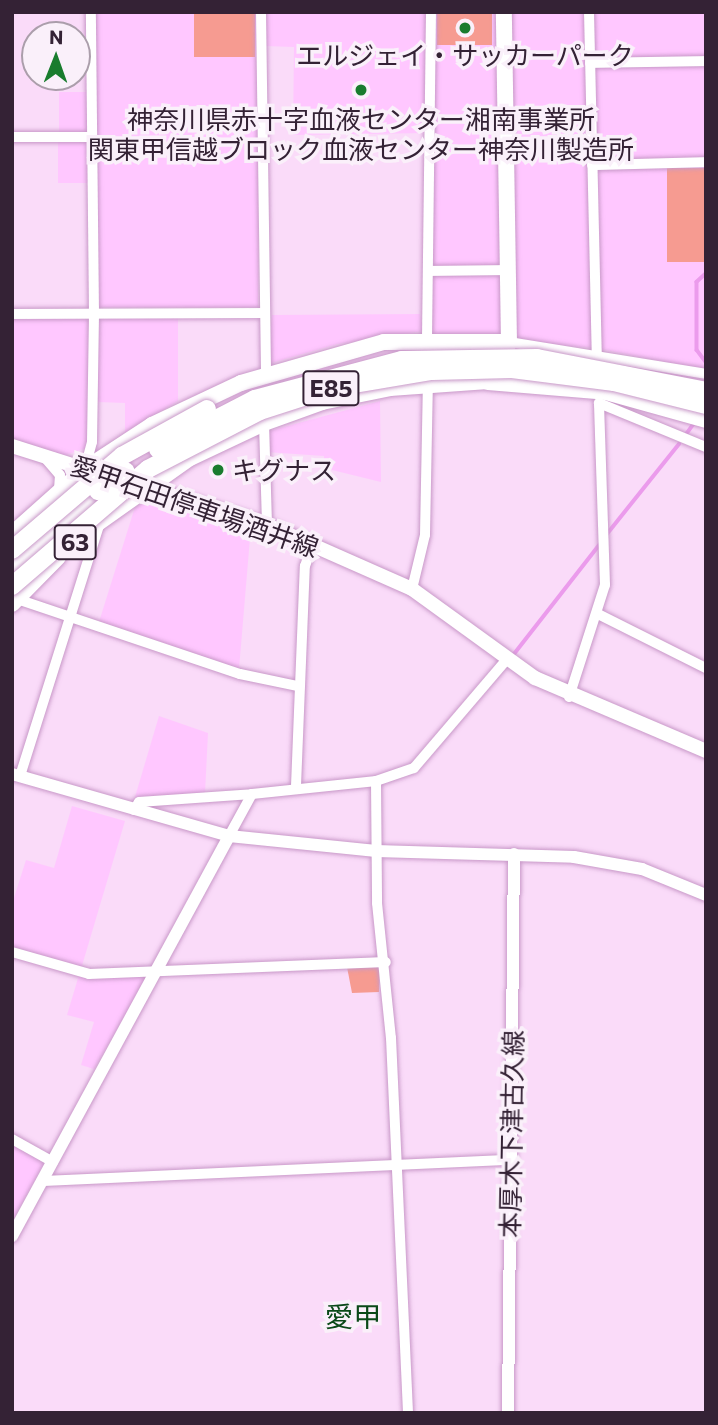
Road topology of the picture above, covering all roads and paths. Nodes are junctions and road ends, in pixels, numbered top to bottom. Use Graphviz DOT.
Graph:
graph roads {
  1 [pos="91,12"];
  2 [pos="261,12"];
  3 [pos="432,12"];
  4 [pos="504,12"];
  5 [pos="589,12"];
  6 [pos="706,61"];
  7 [pos="590,63"];
  8 [pos="12,137"];
  9 [pos="91,137"];
  10 [pos="706,163"];
  11 [pos="592,165"];
  12 [pos="508,270"];
  13 [pos="429,271"];
  14 [pos="94,313"];
  15 [pos="264,313"];
  16 [pos="12,314"];
  17 [pos="427,338"];
  18 [pos="509,342"];
  19 [pos="597,353"];
  20 [pos="432,358"];
  21 [pos="706,374"];
  22 [pos="266,375"];
  23 [pos="488,381"];
  24 [pos="428,384"];
  25 [pos="706,391"];
  26 [pos="706,405"];
  27 [pos="706,419"];
  28 [pos="264,424"];
  29 [pos="12,446"];
  30 [pos="706,447"];
  31 [pos="41,455"];
  32 [pos="85,469"];
  33 [pos="145,488"];
  34 [pos="57,494"];
  35 [pos="100,521"];
  36 [pos="267,525"];
  37 [pos="12,534"];
  38 [pos="313,544"];
  39 [pos="12,550"];
  40 [pos="12,566"];
  41 [pos="412,589"];
  42 [pos="14,596"];
  43 [pos="598,614"];
  44 [pos="70,615"];
  45 [pos="507,659"];
  46 [pos="706,667"];
  47 [pos="298,686"];
  48 [pos="569,697"];
  49 [pos="706,751"];
  50 [pos="16,775"];
  51 [pos="376,781"];
  52 [pos="296,786"];
  53 [pos="252,794"];
  54 [pos="134,810"];
  55 [pos="229,836"];
  56 [pos="376,851"];
  57 [pos="514,855"];
  58 [pos="706,895"];
  59 [pos="12,952"];
  60 [pos="386,962"];
  61 [pos="156,973"];
  62 [pos="12,1139"];
  63 [pos="511,1160"];
  64 [pos="53,1162"];
  65 [pos="396,1164"];
  66 [pos="43,1181"];
  67 [pos="12,1236"];
  68 [pos="408,1413"];
  69 [pos="509,1413"];
  1 -- 9 [label="street"];
  2 -- 15 [label="street"];
  3 -- 13 [label="street"];
  4 -- 12 [label="main road"];
  5 -- 7 [label="street"];
  6 -- 7 [label="street"];
  7 -- 11 [label="street"];
  8 -- 9 [label="street"];
  9 -- 14 [label="street"];
  10 -- 11 [label="street"];
  11 -- 19 [label="street"];
  12 -- 13 [label="street"];
  12 -- 18 [label="main road"];
  13 -- 17 [label="street"];
  14 -- 15 [label="street"];
  14 -- 16 [label="street"];
  14 -- 32 [label="street"];
  15 -- 22 [label="street"];
  17 -- 18 [label="main road, 63"];
  17 -- 22 [label="main road, 63"];
  18 -- 19 [label="street"];
  18 -- 23 [label="main road"];
  19 -- 21 [label="street"];
  20 -- 25 [label="highway, E85, bridge"];
  20 -- 39 [label="highway, bridge"];
  20 -- 40 [label="highway, E85, bridge"];
  22 -- 32 [label="main road, 63"];
  23 -- 24 [label="main road, 63"];
  23 -- 27 [label="highway"];
  24 -- 28 [label="main road, 63"];
  24 -- 41 [label="street"];
  26 -- 42 [label="highway, E85, bridge"];
  28 -- 33 [label="main road, 63"];
  28 -- 36 [label="street"];
  29 -- 31 [label="main road, 愛甲石田停車場酒井線"];
  30 -- 43 [label="street"];
  31 -- 32 [label="main road, 愛甲石田停車場酒井線"];
  31 -- 34 [label="street"];
  32 -- 33 [label="main road, 愛甲石田停車場酒井線"];
  32 -- 34 [label="main road, 63"];
  33 -- 35 [label="main road, 63"];
  33 -- 36 [label="main road, 愛甲石田停車場酒井線"];
  34 -- 37 [label="main road, 63"];
  35 -- 42 [label="main road, 63"];
  35 -- 44 [label="street"];
  36 -- 38 [label="main road, 愛甲石田停車場酒井線"];
  38 -- 41 [label="main road, 愛甲石田停車場酒井線"];
  38 -- 47 [label="street"];
  41 -- 45 [label="main road, 愛甲石田停車場酒井線"];
  42 -- 44 [label="street"];
  43 -- 46 [label="street"];
  43 -- 48 [label="street"];
  44 -- 47 [label="street"];
  44 -- 50 [label="street"];
  45 -- 48 [label="main road, 愛甲石田停車場酒井線"];
  45 -- 51 [label="street"];
  47 -- 52 [label="street"];
  48 -- 49 [label="main road, 愛甲石田停車場酒井線"];
  50 -- 54 [label="street"];
  51 -- 52 [label="street"];
  51 -- 56 [label="street"];
  52 -- 53 [label="street"];
  53 -- 54 [label="street"];
  53 -- 55 [label="street"];
  54 -- 55 [label="street"];
  55 -- 56 [label="street"];
  55 -- 61 [label="street"];
  56 -- 57 [label="street"];
  56 -- 60 [label="street"];
  57 -- 58 [label="street"];
  57 -- 63 [label="street, 本厚木下津古久線"];
  59 -- 61 [label="street"];
  60 -- 61 [label="street"];
  60 -- 65 [label="street"];
  61 -- 64 [label="street"];
  62 -- 64 [label="street"];
  63 -- 65 [label="street"];
  63 -- 69 [label="street, 本厚木下津古久線"];
  64 -- 66 [label="street"];
  65 -- 66 [label="street"];
  65 -- 68 [label="street"];
  66 -- 67 [label="street"];
}
